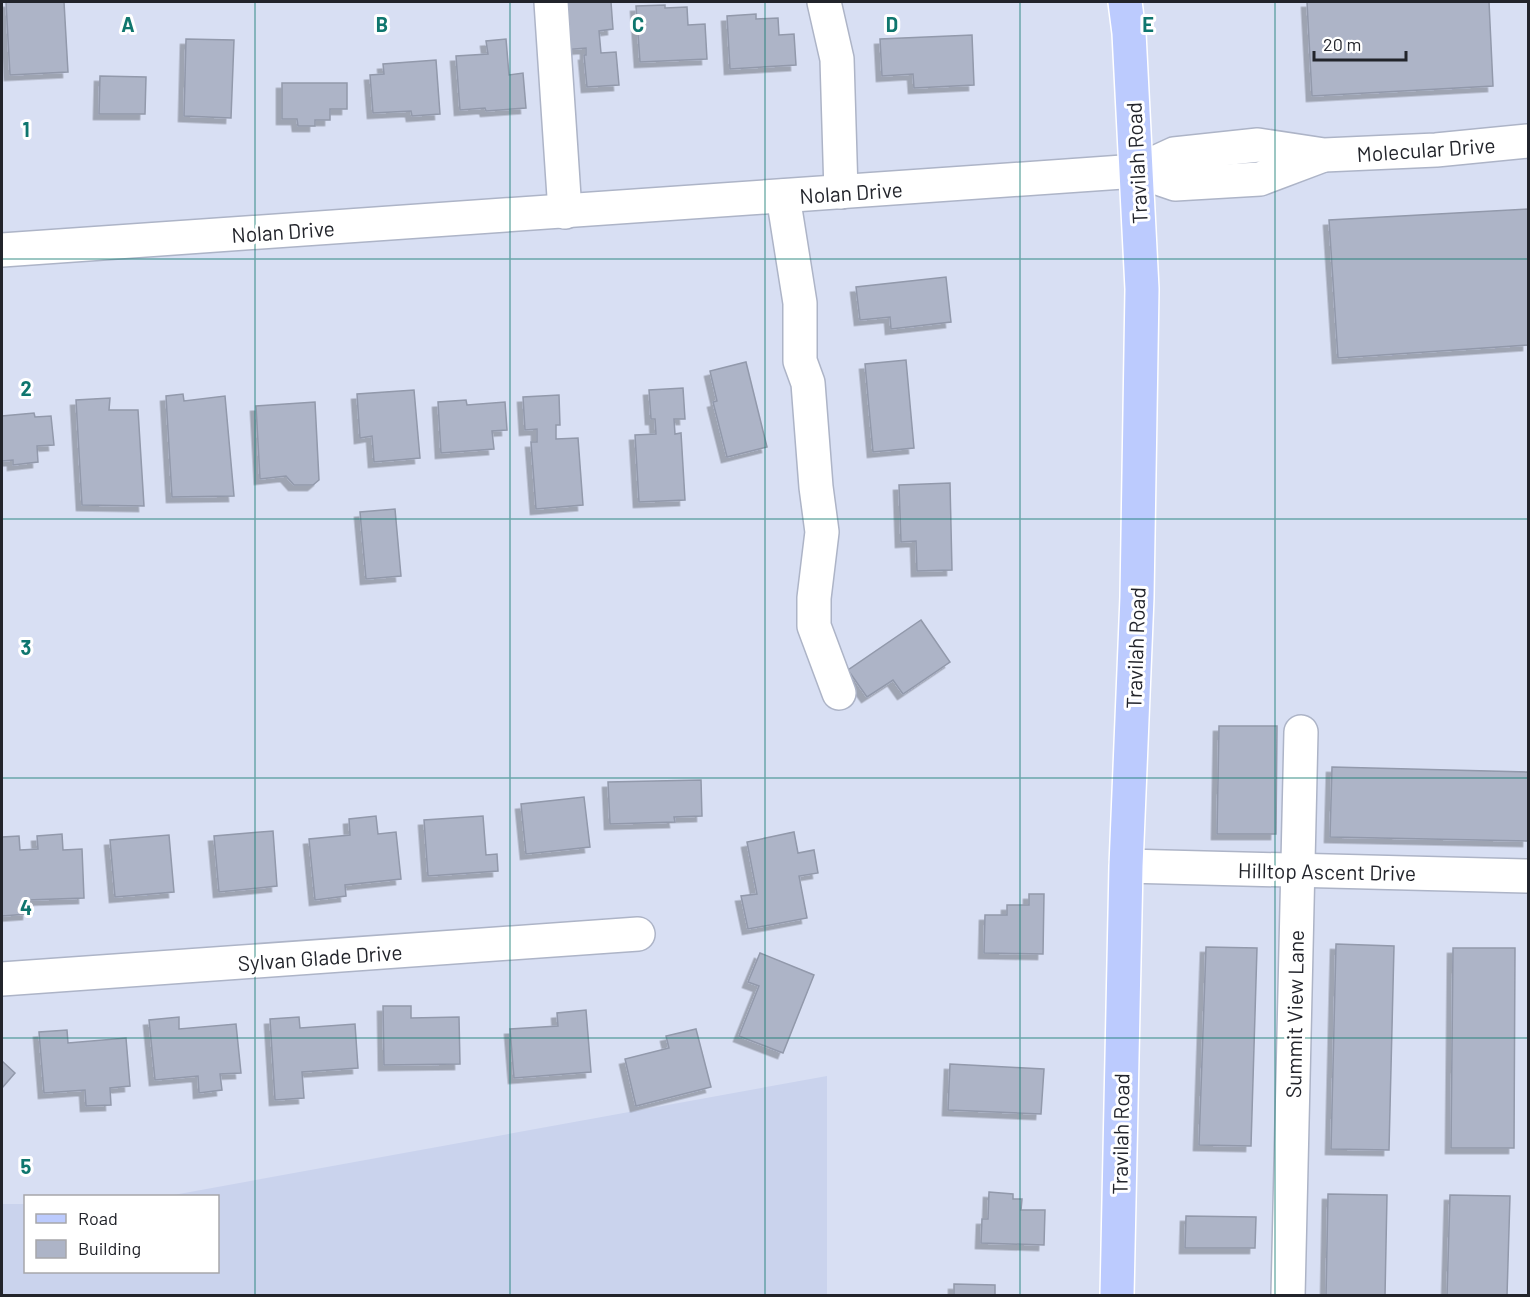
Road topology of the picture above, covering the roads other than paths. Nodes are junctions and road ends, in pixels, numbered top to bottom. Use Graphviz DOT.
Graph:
graph roads {
  1 [pos="551,2"];
  2 [pos="825,2"];
  3 [pos="1125,2"];
  4 [pos="1528,141"];
  5 [pos="1137,171"];
  6 [pos="841,192"];
  7 [pos="783,196"];
  8 [pos="565,212"];
  9 [pos="2,250"];
  10 [pos="839,693"];
  11 [pos="1301,732"];
  12 [pos="1126,866"];
  13 [pos="1298,870"];
  14 [pos="1528,876"];
  15 [pos="638,934"];
  16 [pos="2,979"];
  17 [pos="1117,1296"];
  18 [pos="1288,1296"];
  1 -- 8 [label="street"];
  2 -- 6 [label="street"];
  3 -- 5 [label="main road, Travilah Road"];
  4 -- 5 [label="street, Molecular Drive"];
  5 -- 6 [label="street, Nolan Drive"];
  5 -- 12 [label="main road, Travilah Road"];
  6 -- 7 [label="street, Nolan Drive"];
  7 -- 8 [label="street, Nolan Drive"];
  7 -- 10 [label="street"];
  8 -- 9 [label="street, Nolan Drive"];
  11 -- 13 [label="street, Summit View Lane"];
  12 -- 13 [label="street, Hilltop Ascent Drive"];
  12 -- 17 [label="main road, Travilah Road"];
  13 -- 14 [label="street, Hilltop Ascent Drive"];
  13 -- 18 [label="street, Summit View Lane"];
  15 -- 16 [label="street, Sylvan Glade Drive"];
}
